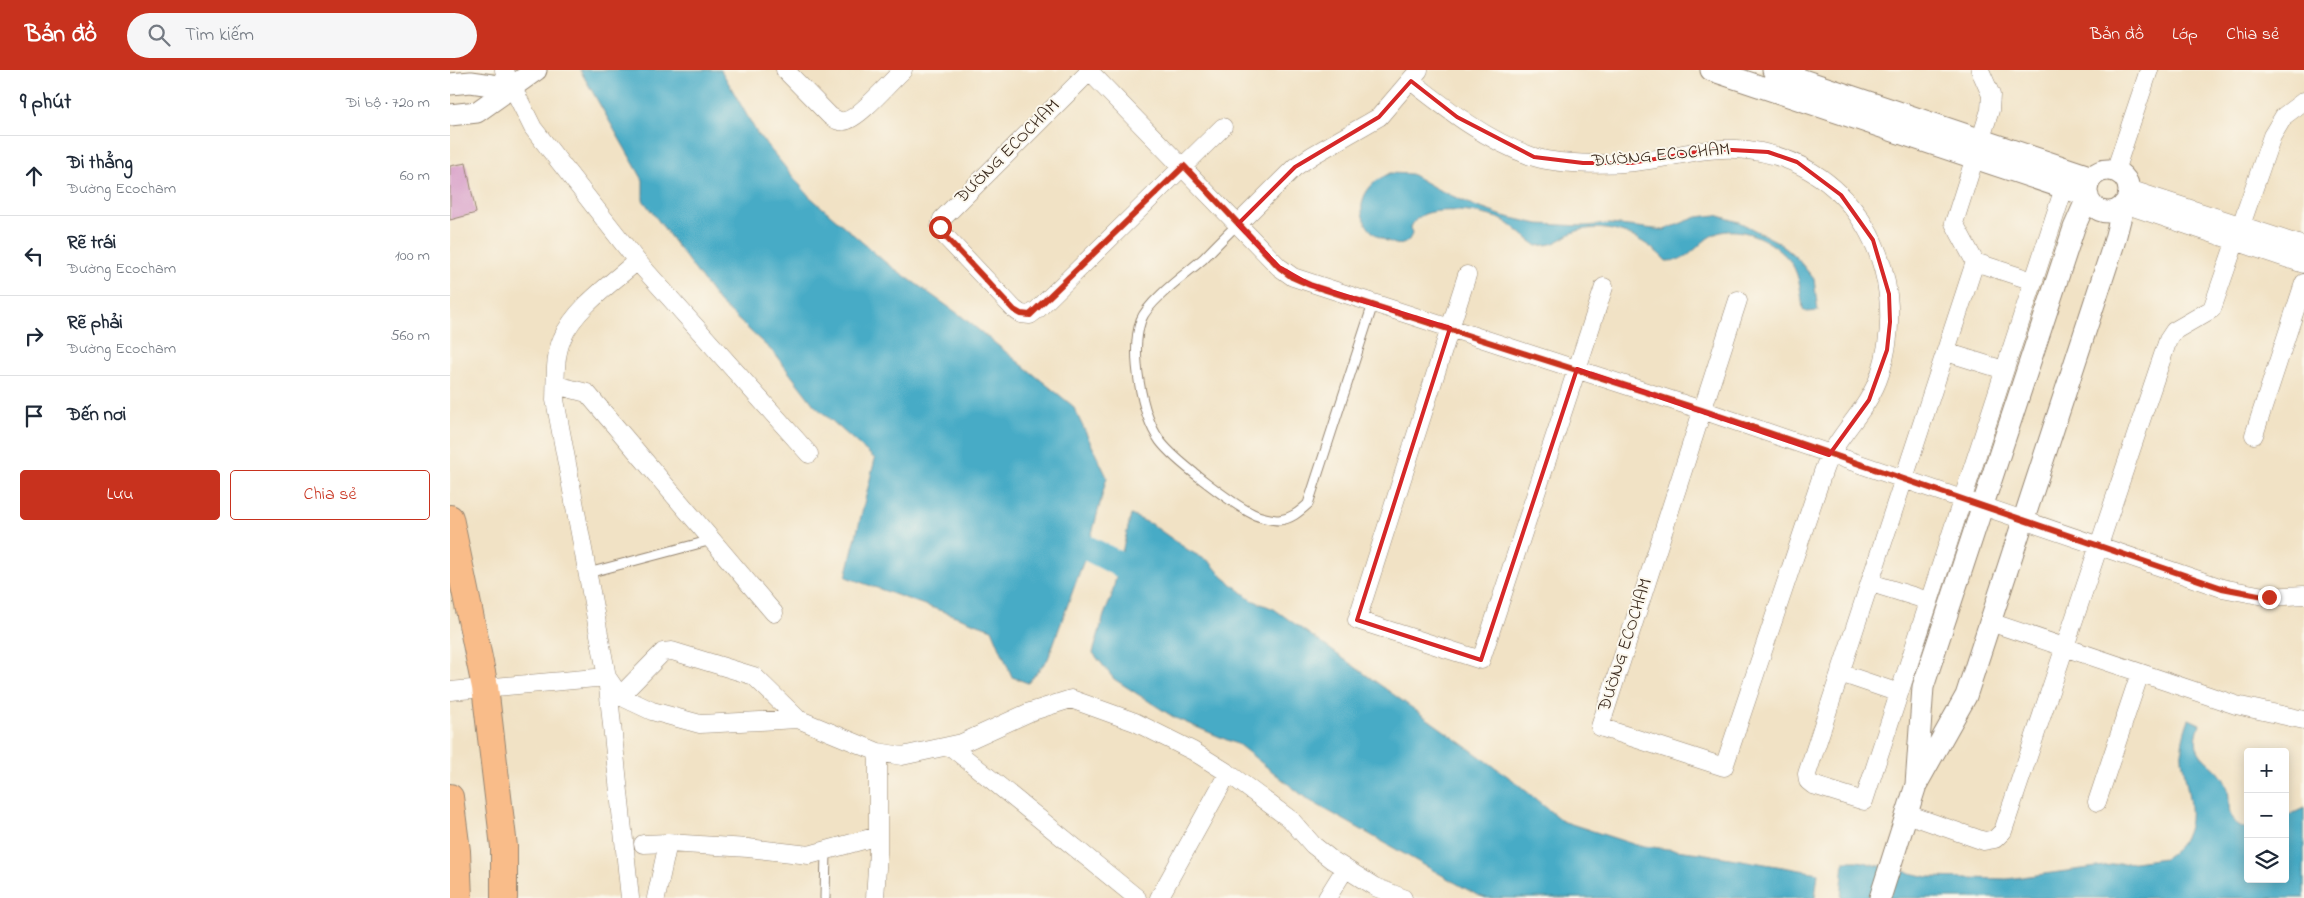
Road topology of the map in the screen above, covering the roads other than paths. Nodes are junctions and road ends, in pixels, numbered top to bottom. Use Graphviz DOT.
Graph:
graph roads {
  1 [pos="536,70"];
  2 [pos="785,70"];
  3 [pos="903,70"];
  4 [pos="1090,70"];
  5 [pos="1711,70"];
  6 [pos="1773,70"];
  7 [pos="1980,70"];
  8 [pos="2149,70"];
  9 [pos="1415,76"];
  10 [pos="508,79"];
  11 [pos="450,84"];
  12 [pos="2304,101"];
  13 [pos="450,115"];
  14 [pos="1224,128"];
  15 [pos="1978,149"];
  16 [pos="1184,166"];
  17 [pos="2115,171"];
  18 [pos="2090,186"];
  19 [pos="2064,188"];
  20 [pos="2127,197"];
  21 [pos="1238,224"];
  22 [pos="2239,233"];
  23 [pos="2304,246"];
  24 [pos="636,261"];
  25 [pos="1975,262"];
  26 [pos="2304,264"];
  27 [pos="1467,275"];
  28 [pos="2033,281"];
  29 [pos="2304,283"];
  30 [pos="1604,287"];
  31 [pos="1738,300"];
  32 [pos="1373,304"];
  33 [pos="1450,328"];
  34 [pos="1946,352"];
  35 [pos="1577,369"];
  36 [pos="2004,370"];
  37 [pos="556,384"];
  38 [pos="1702,410"];
  39 [pos="2254,435"];
  40 [pos="809,454"];
  41 [pos="1829,455"];
  42 [pos="1904,480"];
  43 [pos="1962,500"];
  44 [pos="1983,507"];
  45 [pos="450,518"];
  46 [pos="2023,520"];
  47 [pos="712,540"];
  48 [pos="2099,546"];
  49 [pos="588,573"];
  50 [pos="1871,583"];
  51 [pos="2304,595"];
  52 [pos="1929,601"];
  53 [pos="774,613"];
  54 [pos="1990,622"];
  55 [pos="2065,648"];
  56 [pos="2140,673"];
  57 [pos="1840,674"];
  58 [pos="607,677"];
  59 [pos="485,686"];
  60 [pos="450,691"];
  61 [pos="1899,693"];
  62 [pos="620,696"];
  63 [pos="798,719"];
  64 [pos="2304,720"];
  65 [pos="950,746"];
  66 [pos="878,752"];
  67 [pos="1228,773"];
  68 [pos="1916,785"];
  69 [pos="450,797"];
  70 [pos="2097,802"];
  71 [pos="1907,814"];
  72 [pos="878,836"];
  73 [pos="668,843"];
  74 [pos="643,844"];
  75 [pos="826,851"];
  76 [pos="1345,868"];
  77 [pos="459,898"];
  78 [pos="504,898"];
  79 [pos="630,898"];
  80 [pos="656,898"];
  81 [pos="825,898"];
  82 [pos="875,898"];
  83 [pos="1138,898"];
  84 [pos="1159,898"];
  85 [pos="1327,898"];
  86 [pos="1402,898"];
  87 [pos="1880,898"];
  1 -- 10 [label="street"];
  2 -- 3 [label="street"];
  4 -- 16 [label="street, ĐƯỜNG ECOCHAM"];
  4 -- 16 [label="street, ĐƯỜNG ECOCHAM"];
  5 -- 15 [label="street"];
  6 -- 15 [label="street"];
  7 -- 15 [label="street"];
  8 -- 17 [label="street"];
  9 -- 21 [label="street, ĐƯỜNG ECOCHAM"];
  9 -- 41 [label="street, ĐƯỜNG ECOCHAM"];
  10 -- 11 [label="street"];
  10 -- 13 [label="street"];
  10 -- 24 [label="street"];
  12 -- 22 [label="street"];
  14 -- 16 [label="street, ĐƯỜNG ECOCHAM"];
  15 -- 18 [label="street"];
  15 -- 19 [label="street"];
  15 -- 25 [label="street"];
  16 -- 21 [label="street, ĐƯỜNG ECOCHAM"];
  17 -- 18 [label="street"];
  17 -- 20 [label="street"];
  18 -- 19 [label="street"];
  18 -- 20 [label="street"];
  18 -- 44 [label="street"];
  19 -- 28 [label="street"];
  20 -- 22 [label="street"];
  20 -- 46 [label="street"];
  21 -- 32 [label="street, ĐƯỜNG ECOCHAM"];
  21 -- 32 [label="lane"];
  22 -- 23 [label="street"];
  22 -- 26 [label="street"];
  22 -- 48 [label="street"];
  24 -- 37 [label="street"];
  24 -- 40 [label="street"];
  25 -- 28 [label="street"];
  25 -- 34 [label="street"];
  27 -- 33 [label="street"];
  28 -- 36 [label="street"];
  29 -- 39 [label="street"];
  30 -- 35 [label="street"];
  31 -- 38 [label="street, ĐƯỜNG ECOCHAM"];
  32 -- 33 [label="street, ĐƯỜNG ECOCHAM"];
  33 -- 35 [label="street, ĐƯỜNG ECOCHAM"];
  33 -- 35 [label="street"];
  34 -- 36 [label="street"];
  34 -- 42 [label="street"];
  35 -- 38 [label="street, ĐƯỜNG ECOCHAM"];
  36 -- 43 [label="street"];
  37 -- 47 [label="street"];
  37 -- 49 [label="street"];
  38 -- 41 [label="street, ĐƯỜNG ECOCHAM"];
  38 -- 41 [label="street, ĐƯỜNG ECOCHAM"];
  41 -- 42 [label="street, ĐƯỜNG ECOCHAM"];
  42 -- 43 [label="street, ĐƯỜNG ECOCHAM"];
  42 -- 50 [label="street"];
  43 -- 44 [label="street, ĐƯỜNG ECOCHAM"];
  43 -- 52 [label="street"];
  44 -- 46 [label="street, ĐƯỜNG ECOCHAM"];
  44 -- 68 [label="street"];
  45 -- 59 [label="main road"];
  46 -- 48 [label="street, ĐƯỜNG ECOCHAM"];
  46 -- 54 [label="street"];
  47 -- 49 [label="lane"];
  47 -- 53 [label="street"];
  48 -- 51 [label="street, ĐƯỜNG ECOCHAM"];
  48 -- 55 [label="street"];
  49 -- 58 [label="street"];
  50 -- 52 [label="street"];
  50 -- 57 [label="street"];
  52 -- 61 [label="street"];
  54 -- 55 [label="street"];
  54 -- 68 [label="street"];
  55 -- 56 [label="street"];
  55 -- 71 [label="street"];
  56 -- 64 [label="street"];
  56 -- 70 [label="street"];
  57 -- 61 [label="street"];
  57 -- 61 [label="street"];
  58 -- 59 [label="street"];
  58 -- 62 [label="street"];
  58 -- 79 [label="street"];
  59 -- 60 [label="street"];
  59 -- 78 [label="main road"];
  62 -- 63 [label="street"];
  62 -- 63 [label="street"];
  63 -- 66 [label="street"];
  65 -- 66 [label="street"];
  65 -- 67 [label="street"];
  65 -- 83 [label="street"];
  66 -- 72 [label="street"];
  67 -- 76 [label="street"];
  67 -- 84 [label="street"];
  68 -- 71 [label="street"];
  69 -- 77 [label="main road"];
  71 -- 87 [label="street"];
  72 -- 75 [label="street"];
  72 -- 82 [label="street"];
  73 -- 74 [label="street"];
  73 -- 75 [label="street"];
  73 -- 80 [label="street"];
  75 -- 81 [label="lane"];
  76 -- 85 [label="street"];
  76 -- 86 [label="street"];
}
